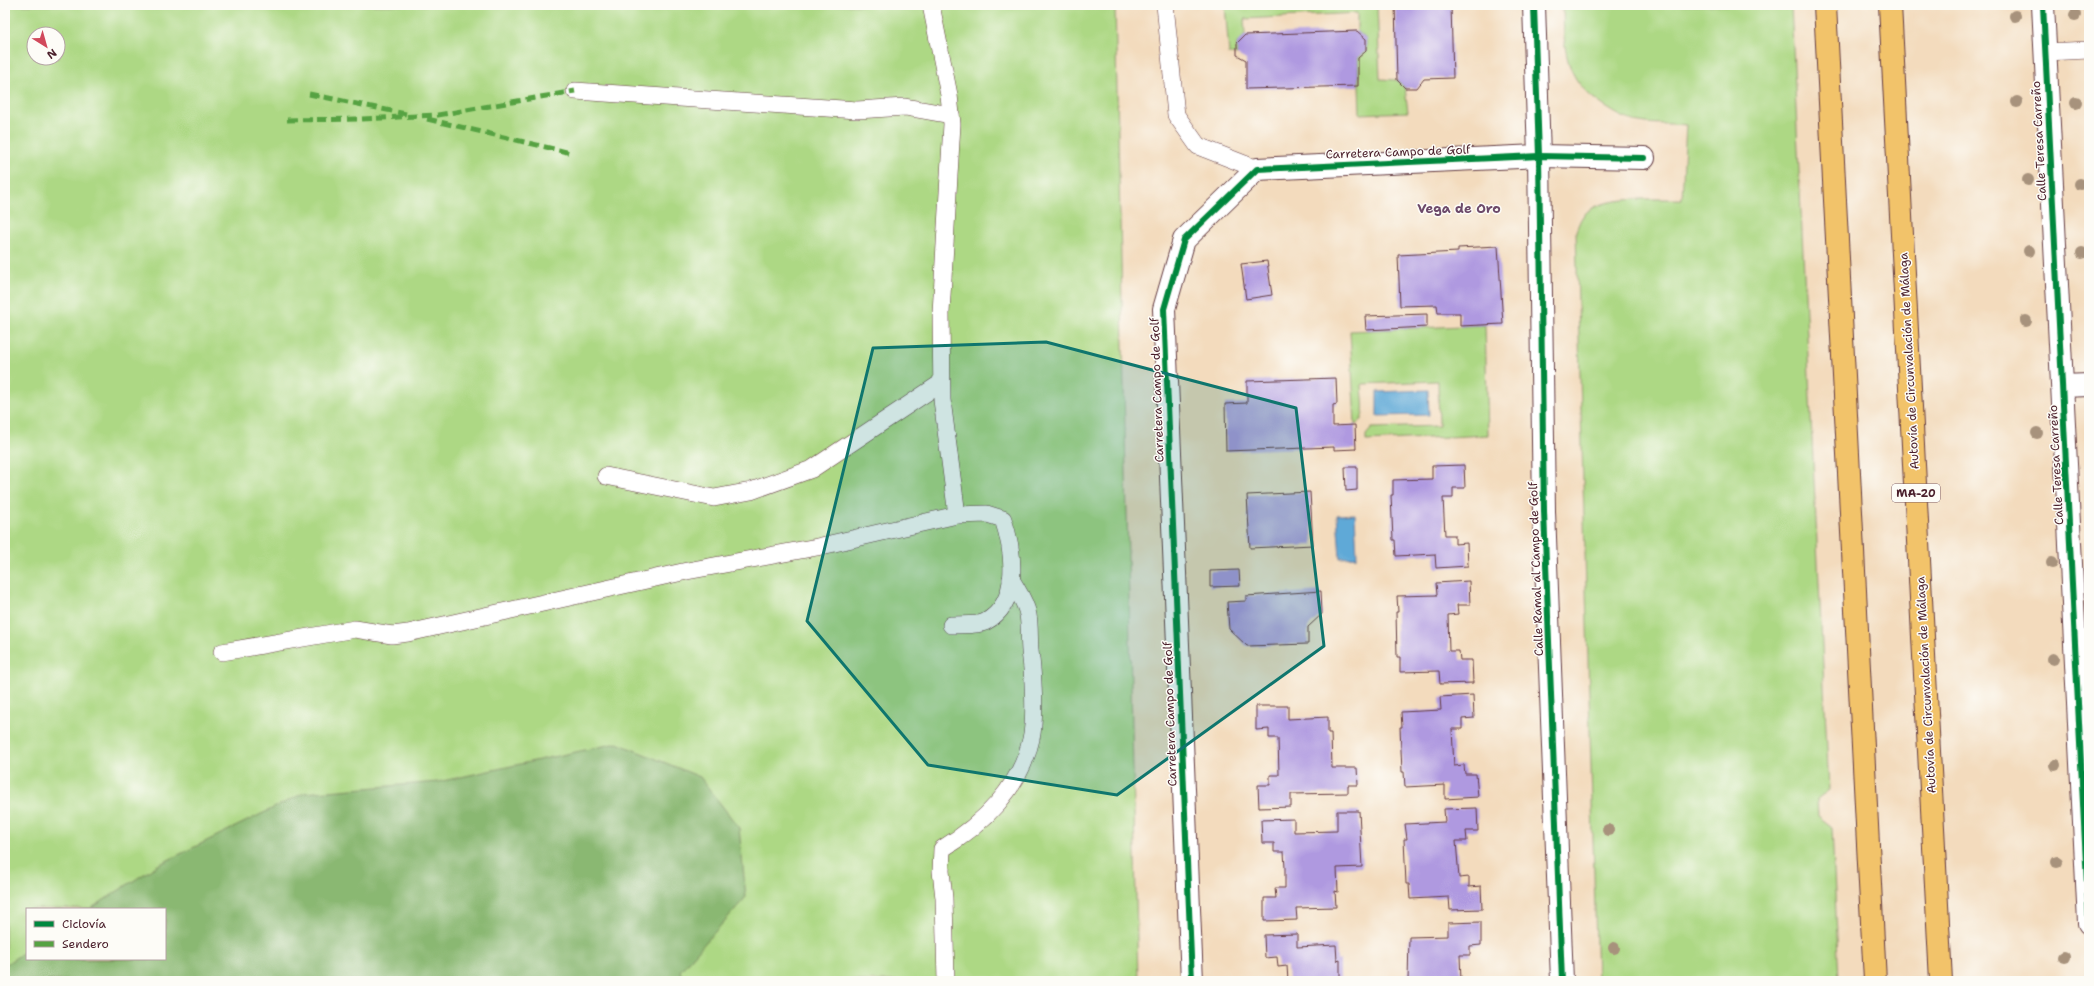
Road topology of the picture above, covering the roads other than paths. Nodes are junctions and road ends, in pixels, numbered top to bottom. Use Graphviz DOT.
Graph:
graph roads {
  1 [pos="931,5"];
  2 [pos="1165,5"];
  3 [pos="1534,5"];
  4 [pos="1825,5"];
  5 [pos="1890,5"];
  6 [pos="2043,5"];
  7 [pos="2089,50"];
  8 [pos="2045,52"];
  9 [pos="575,91"];
  10 [pos="949,95"];
  11 [pos="918,109"];
  12 [pos="951,115"];
  13 [pos="1539,156"];
  14 [pos="1644,158"];
  15 [pos="1257,169"];
  16 [pos="941,383"];
  17 [pos="2089,385"];
  18 [pos="2063,386"];
  19 [pos="606,476"];
  20 [pos="957,516"];
  21 [pos="1011,579"];
  22 [pos="951,625"];
  23 [pos="222,652"];
  24 [pos="2089,911"];
  25 [pos="946,981"];
  26 [pos="1192,981"];
  27 [pos="1562,981"];
  28 [pos="1876,981"];
  29 [pos="1941,981"];
  1 -- 10 [label="lane"];
  2 -- 15 [label="lane"];
  3 -- 13 [label="street"];
  4 -- 28 [label="highway"];
  5 -- 29 [label="highway, Autovía de Circunvalación de Málaga / MA-20"];
  6 -- 8 [label="street, Calle Teresa Carreño"];
  7 -- 8 [label="lane"];
  8 -- 18 [label="street, Calle Teresa Carreño"];
  9 -- 11 [label="lane"];
  10 -- 11 [label="lane"];
  10 -- 12 [label="lane"];
  11 -- 12 [label="lane"];
  12 -- 16 [label="lane"];
  13 -- 14 [label="street, Carretera Campo de Golf"];
  13 -- 15 [label="street, Carretera Campo de Golf"];
  13 -- 27 [label="street, Calle Ramal al Campo de Golf"];
  15 -- 26 [label="street, Carretera Campo de Golf"];
  16 -- 19 [label="lane"];
  16 -- 20 [label="lane"];
  17 -- 18 [label="street"];
  18 -- 24 [label="street, Calle Teresa Carreño"];
  20 -- 21 [label="lane"];
  20 -- 23 [label="lane"];
  21 -- 22 [label="lane"];
  21 -- 25 [label="lane"];
}
